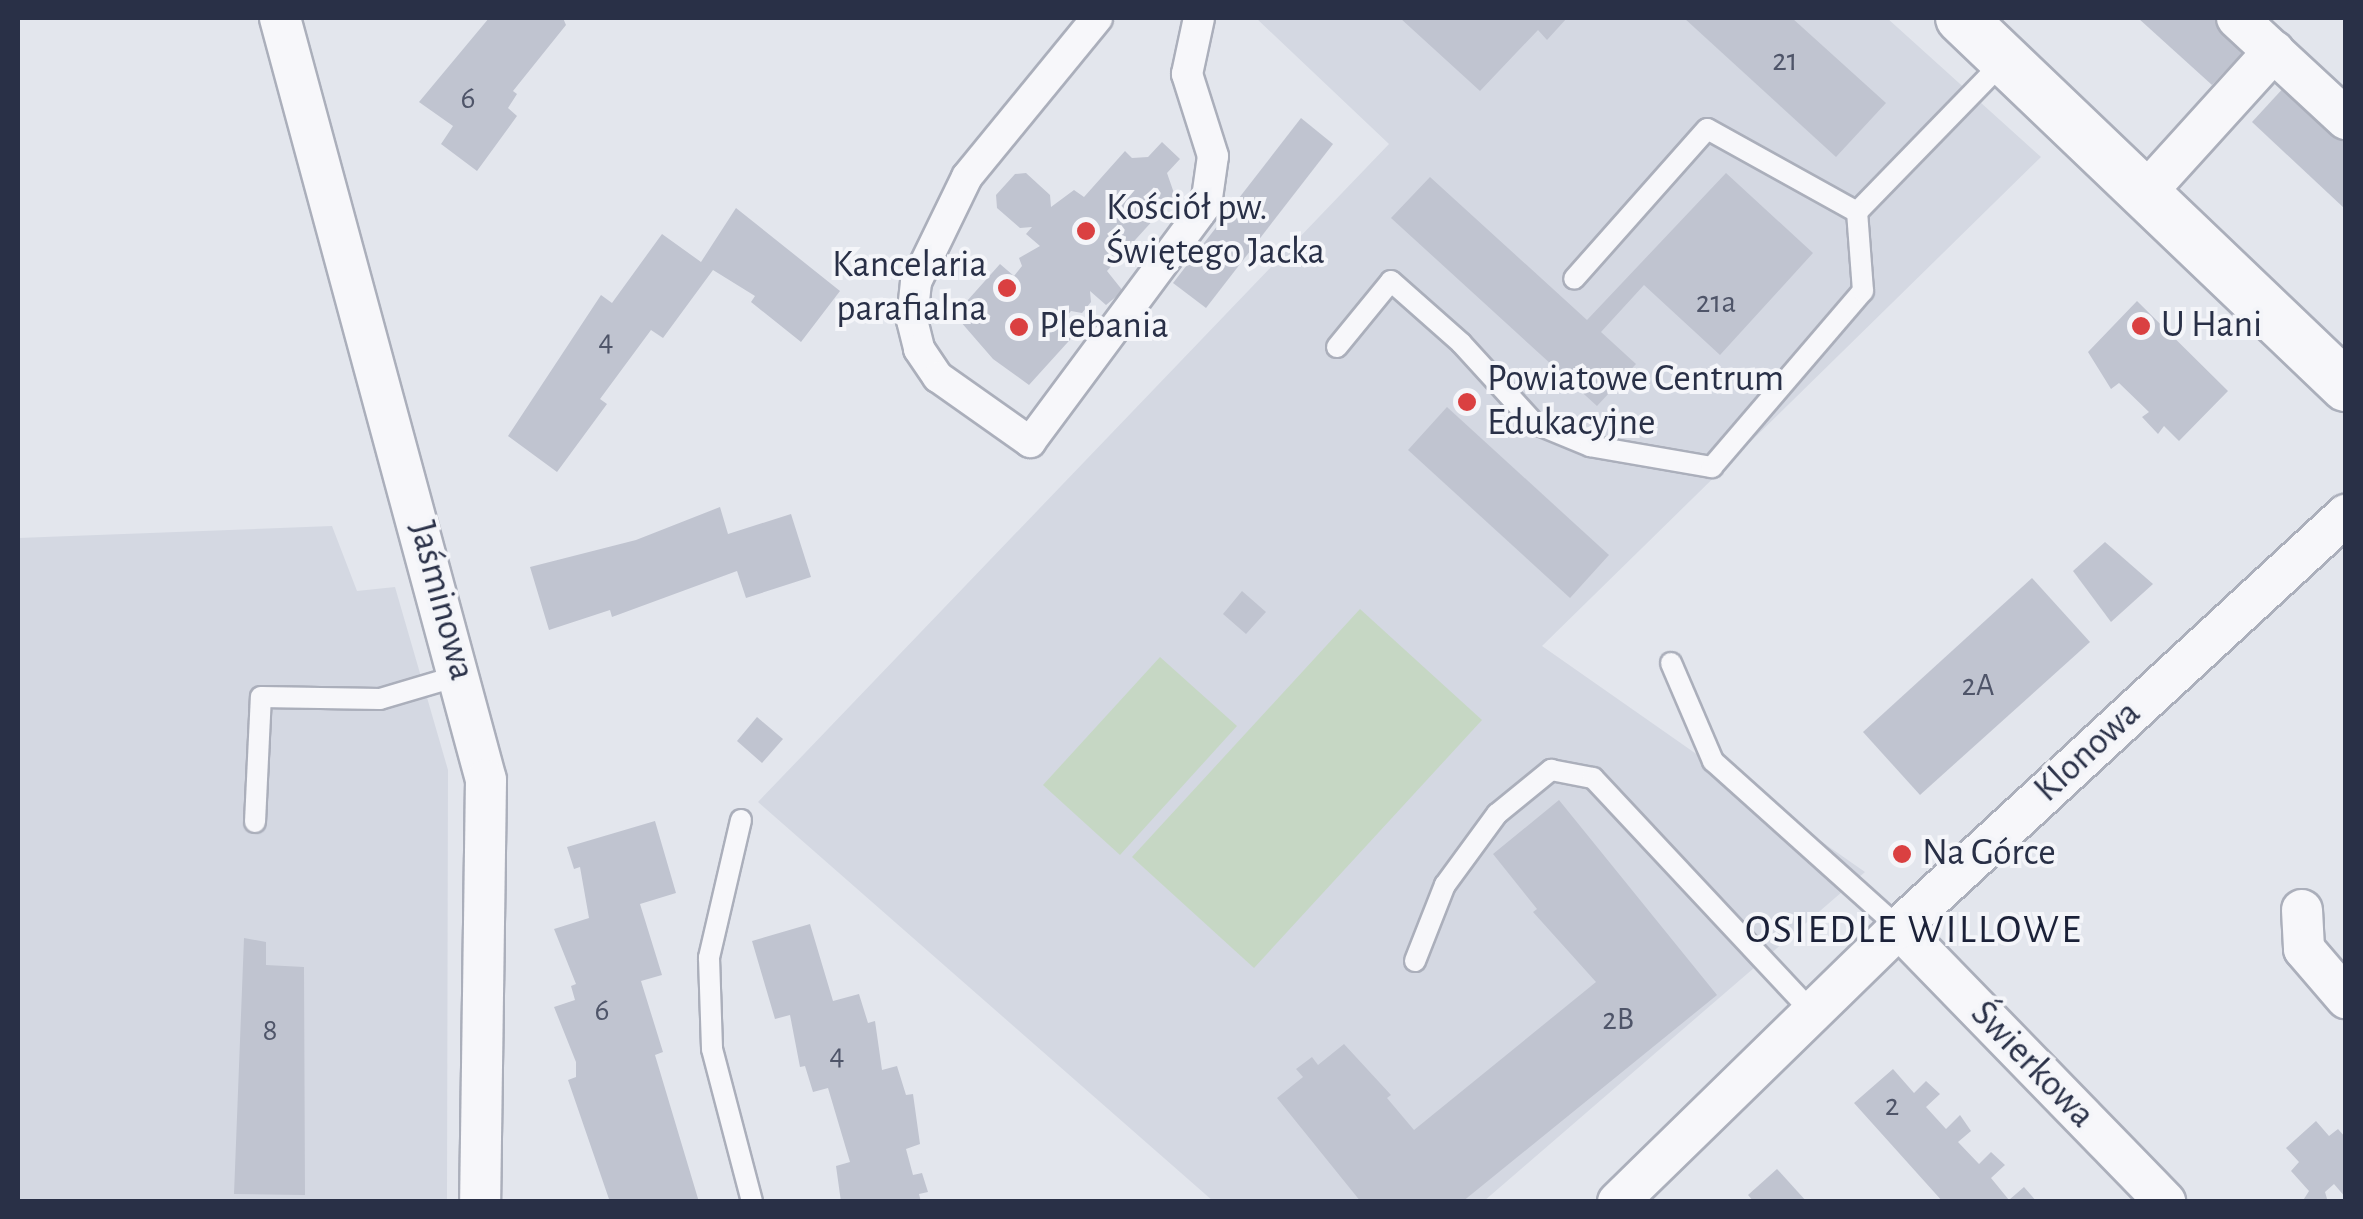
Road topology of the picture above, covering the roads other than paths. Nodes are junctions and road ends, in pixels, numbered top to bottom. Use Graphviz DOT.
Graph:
graph roads {
  1 [pos="280,18"];
  2 [pos="1097,18"];
  3 [pos="1961,18"];
  4 [pos="2237,18"];
  5 [pos="1195,19"];
  6 [pos="2274,51"];
  7 [pos="2006,59"];
  8 [pos="2346,119"];
  9 [pos="2148,190"];
  10 [pos="1857,212"];
  11 [pos="1574,279"];
  12 [pos="1336,347"];
  13 [pos="2346,386"];
  14 [pos="2346,514"];
  15 [pos="1671,663"];
  16 [pos="462,675"];
  17 [pos="741,820"];
  18 [pos="255,822"];
  19 [pos="2302,910"];
  20 [pos="1899,928"];
  21 [pos="1415,961"];
  22 [pos="2346,998"];
  23 [pos="1812,1012"];
  24 [pos="480,1202"];
  25 [pos="752,1202"];
  26 [pos="1618,1202"];
  27 [pos="2165,1202"];
  1 -- 16 [label="street, Jaśminowa"];
  2 -- 5 [label="street"];
  3 -- 7 [label="street"];
  4 -- 6 [label="street"];
  6 -- 8 [label="street"];
  6 -- 9 [label="street"];
  7 -- 9 [label="street"];
  7 -- 10 [label="lane"];
  9 -- 13 [label="street"];
  10 -- 11 [label="lane"];
  10 -- 12 [label="lane"];
  14 -- 20 [label="street, Klonowa"];
  15 -- 20 [label="lane"];
  16 -- 18 [label="lane"];
  16 -- 24 [label="street, Jaśminowa"];
  17 -- 25 [label="lane"];
  19 -- 22 [label="street"];
  20 -- 23 [label="street, Klonowa"];
  20 -- 27 [label="street, Świerkowa"];
  21 -- 23 [label="lane"];
  23 -- 26 [label="street, Klonowa"];
}
